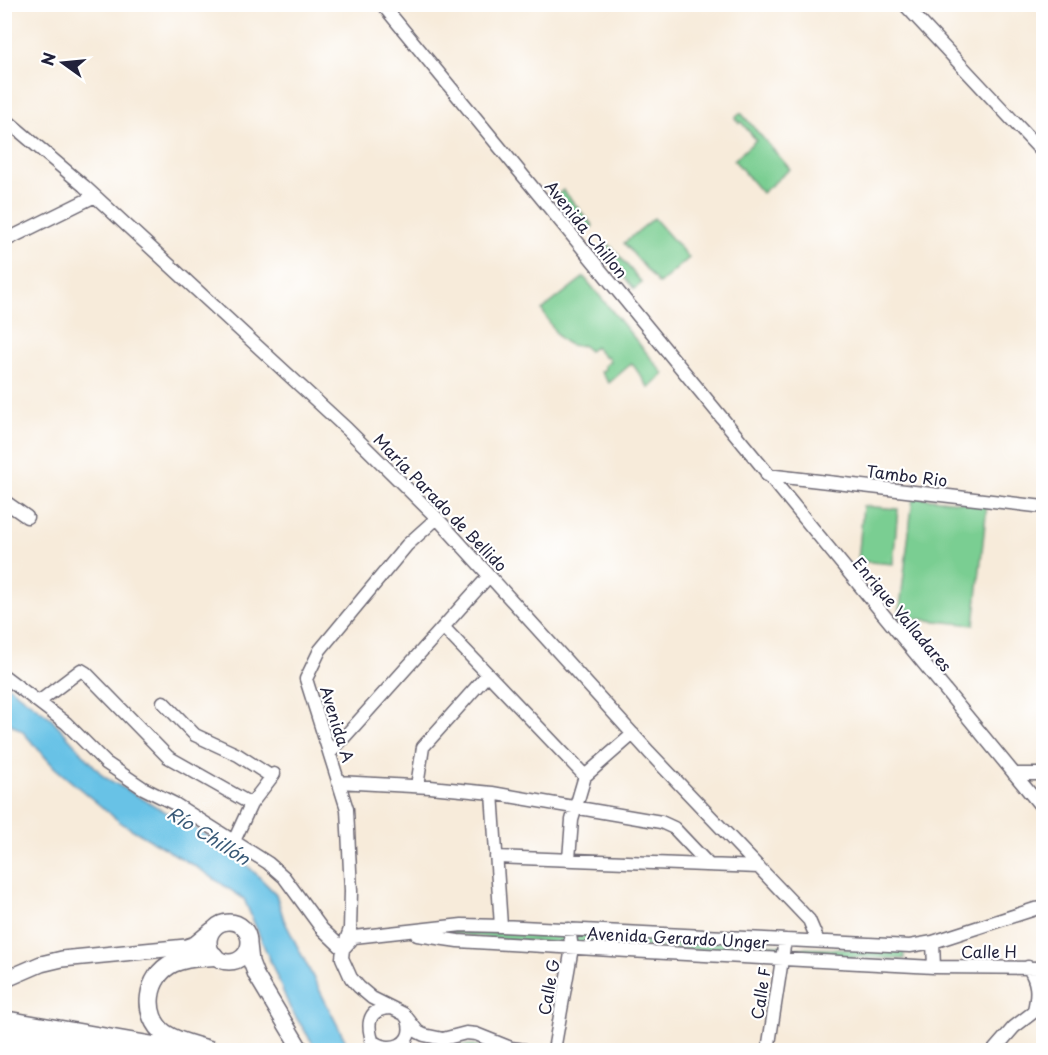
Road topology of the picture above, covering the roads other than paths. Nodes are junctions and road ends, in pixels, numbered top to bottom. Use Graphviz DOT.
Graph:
graph roads {
  1 [pos="382,4"];
  2 [pos="904,4"];
  3 [pos="4,117"];
  4 [pos="1044,154"];
  5 [pos="95,196"];
  6 [pos="4,242"];
  7 [pos="767,475"];
  8 [pos="4,501"];
  9 [pos="1044,507"];
  10 [pos="27,517"];
  11 [pos="436,518"];
  12 [pos="489,576"];
  13 [pos="443,627"];
  14 [pos="488,674"];
  15 [pos="4,676"];
  16 [pos="40,701"];
  17 [pos="163,702"];
  18 [pos="633,734"];
  19 [pos="330,753"];
  20 [pos="1014,774"];
  21 [pos="1044,774"];
  22 [pos="585,776"];
  23 [pos="338,782"];
  24 [pos="417,786"];
  25 [pos="492,794"];
  26 [pos="251,804"];
  27 [pos="576,807"];
  28 [pos="1044,810"];
  29 [pos="234,841"];
  30 [pos="496,857"];
  31 [pos="569,860"];
  32 [pos="709,865"];
  33 [pos="759,867"];
  34 [pos="1044,908"];
  35 [pos="501,926"];
  36 [pos="569,929"];
  37 [pos="212,930"];
  38 [pos="395,932"];
  39 [pos="249,940"];
  40 [pos="785,940"];
  41 [pos="818,941"];
  42 [pos="933,942"];
  43 [pos="909,946"];
  44 [pos="572,948"];
  45 [pos="343,949"];
  46 [pos="782,958"];
  47 [pos="221,959"];
  48 [pos="908,965"];
  49 [pos="934,967"];
  50 [pos="1028,967"];
  51 [pos="1044,968"];
  52 [pos="4,980"];
  53 [pos="261,986"];
  54 [pos="359,987"];
  55 [pos="1039,1007"];
  56 [pos="392,1008"];
  57 [pos="4,1011"];
  58 [pos="407,1019"];
  59 [pos="4,1020"];
  60 [pos="368,1026"];
  61 [pos="4,1036"];
  62 [pos="34,1041"];
  63 [pos="94,1043"];
  64 [pos="374,1045"];
  65 [pos="4,1048"];
  66 [pos="395,1049"];
  67 [pos="177,1050"];
  68 [pos="209,1050"];
  69 [pos="301,1050"];
  70 [pos="525,1050"];
  71 [pos="554,1050"];
  72 [pos="768,1050"];
  73 [pos="994,1050"];
  1 -- 7 [label="street, Avenida Chillon"];
  2 -- 4 [label="street"];
  3 -- 5 [label="street, María Parado de Bellido"];
  5 -- 6 [label="street"];
  5 -- 11 [label="street, María Parado de Bellido"];
  7 -- 9 [label="street, Tambo Rio"];
  7 -- 20 [label="street, Enrique Valladares"];
  8 -- 10 [label="street"];
  11 -- 12 [label="street, María Parado de Bellido"];
  11 -- 19 [label="street, Avenida A"];
  12 -- 13 [label="street"];
  12 -- 18 [label="street, María Parado de Bellido"];
  13 -- 14 [label="street"];
  13 -- 19 [label="street"];
  14 -- 22 [label="street"];
  14 -- 24 [label="street"];
  15 -- 16 [label="street"];
  16 -- 26 [label="street"];
  16 -- 29 [label="street"];
  17 -- 26 [label="street"];
  18 -- 22 [label="street"];
  18 -- 33 [label="street, María Parado de Bellido"];
  19 -- 23 [label="street, Avenida A"];
  20 -- 21 [label="street"];
  20 -- 28 [label="street, Enrique Valladares"];
  22 -- 27 [label="street"];
  23 -- 24 [label="street"];
  23 -- 45 [label="street, Avenida A"];
  24 -- 25 [label="street"];
  25 -- 27 [label="street"];
  25 -- 30 [label="street"];
  26 -- 29 [label="street"];
  27 -- 31 [label="street"];
  27 -- 32 [label="street"];
  29 -- 45 [label="street"];
  30 -- 31 [label="street"];
  30 -- 35 [label="street"];
  31 -- 32 [label="street"];
  32 -- 33 [label="street"];
  33 -- 41 [label="street, María Parado de Bellido"];
  34 -- 42 [label="street, Avenida Gerardo Unger"];
  35 -- 36 [label="street, Avenida Gerardo Unger"];
  35 -- 38 [label="street, Avenida Gerardo Unger"];
  36 -- 40 [label="street, Avenida Gerardo Unger"];
  36 -- 44 [label="street, Calle G"];
  37 -- 39 [label="main road"];
  37 -- 47 [label="main road"];
  37 -- 52 [label="main road"];
  38 -- 44 [label="street, Avenida Gerardo Unger"];
  38 -- 45 [label="street, Avenida Gerardo Unger"];
  39 -- 47 [label="main road"];
  39 -- 53 [label="main road"];
  40 -- 41 [label="street, Avenida Gerardo Unger"];
  40 -- 46 [label="street, Calle F"];
  41 -- 43 [label="street, Avenida Gerardo Unger"];
  42 -- 43 [label="street, Avenida Gerardo Unger"];
  42 -- 49 [label="street"];
  43 -- 48 [label="street"];
  44 -- 46 [label="street, Avenida Gerardo Unger"];
  44 -- 71 [label="street, Calle G"];
  45 -- 54 [label="street"];
  46 -- 48 [label="street, Avenida Gerardo Unger"];
  46 -- 72 [label="street, Calle F"];
  47 -- 53 [label="main road"];
  47 -- 68 [label="highway"];
  48 -- 49 [label="street, Avenida Gerardo Unger"];
  49 -- 50 [label="street, Calle H"];
  50 -- 51 [label="street, Calle H"];
  50 -- 55 [label="street"];
  53 -- 69 [label="main road"];
  54 -- 56 [label="street"];
  54 -- 60 [label="street"];
  55 -- 73 [label="street"];
  56 -- 58 [label="street"];
  56 -- 60 [label="street"];
  57 -- 63 [label="highway"];
  58 -- 66 [label="street"];
  58 -- 70 [label="street"];
  59 -- 63 [label="highway"];
  60 -- 64 [label="street"];
  61 -- 62 [label="highway"];
  62 -- 63 [label="highway"];
  62 -- 65 [label="highway"];
  63 -- 67 [label="highway"];
  64 -- 66 [label="street"];
}
